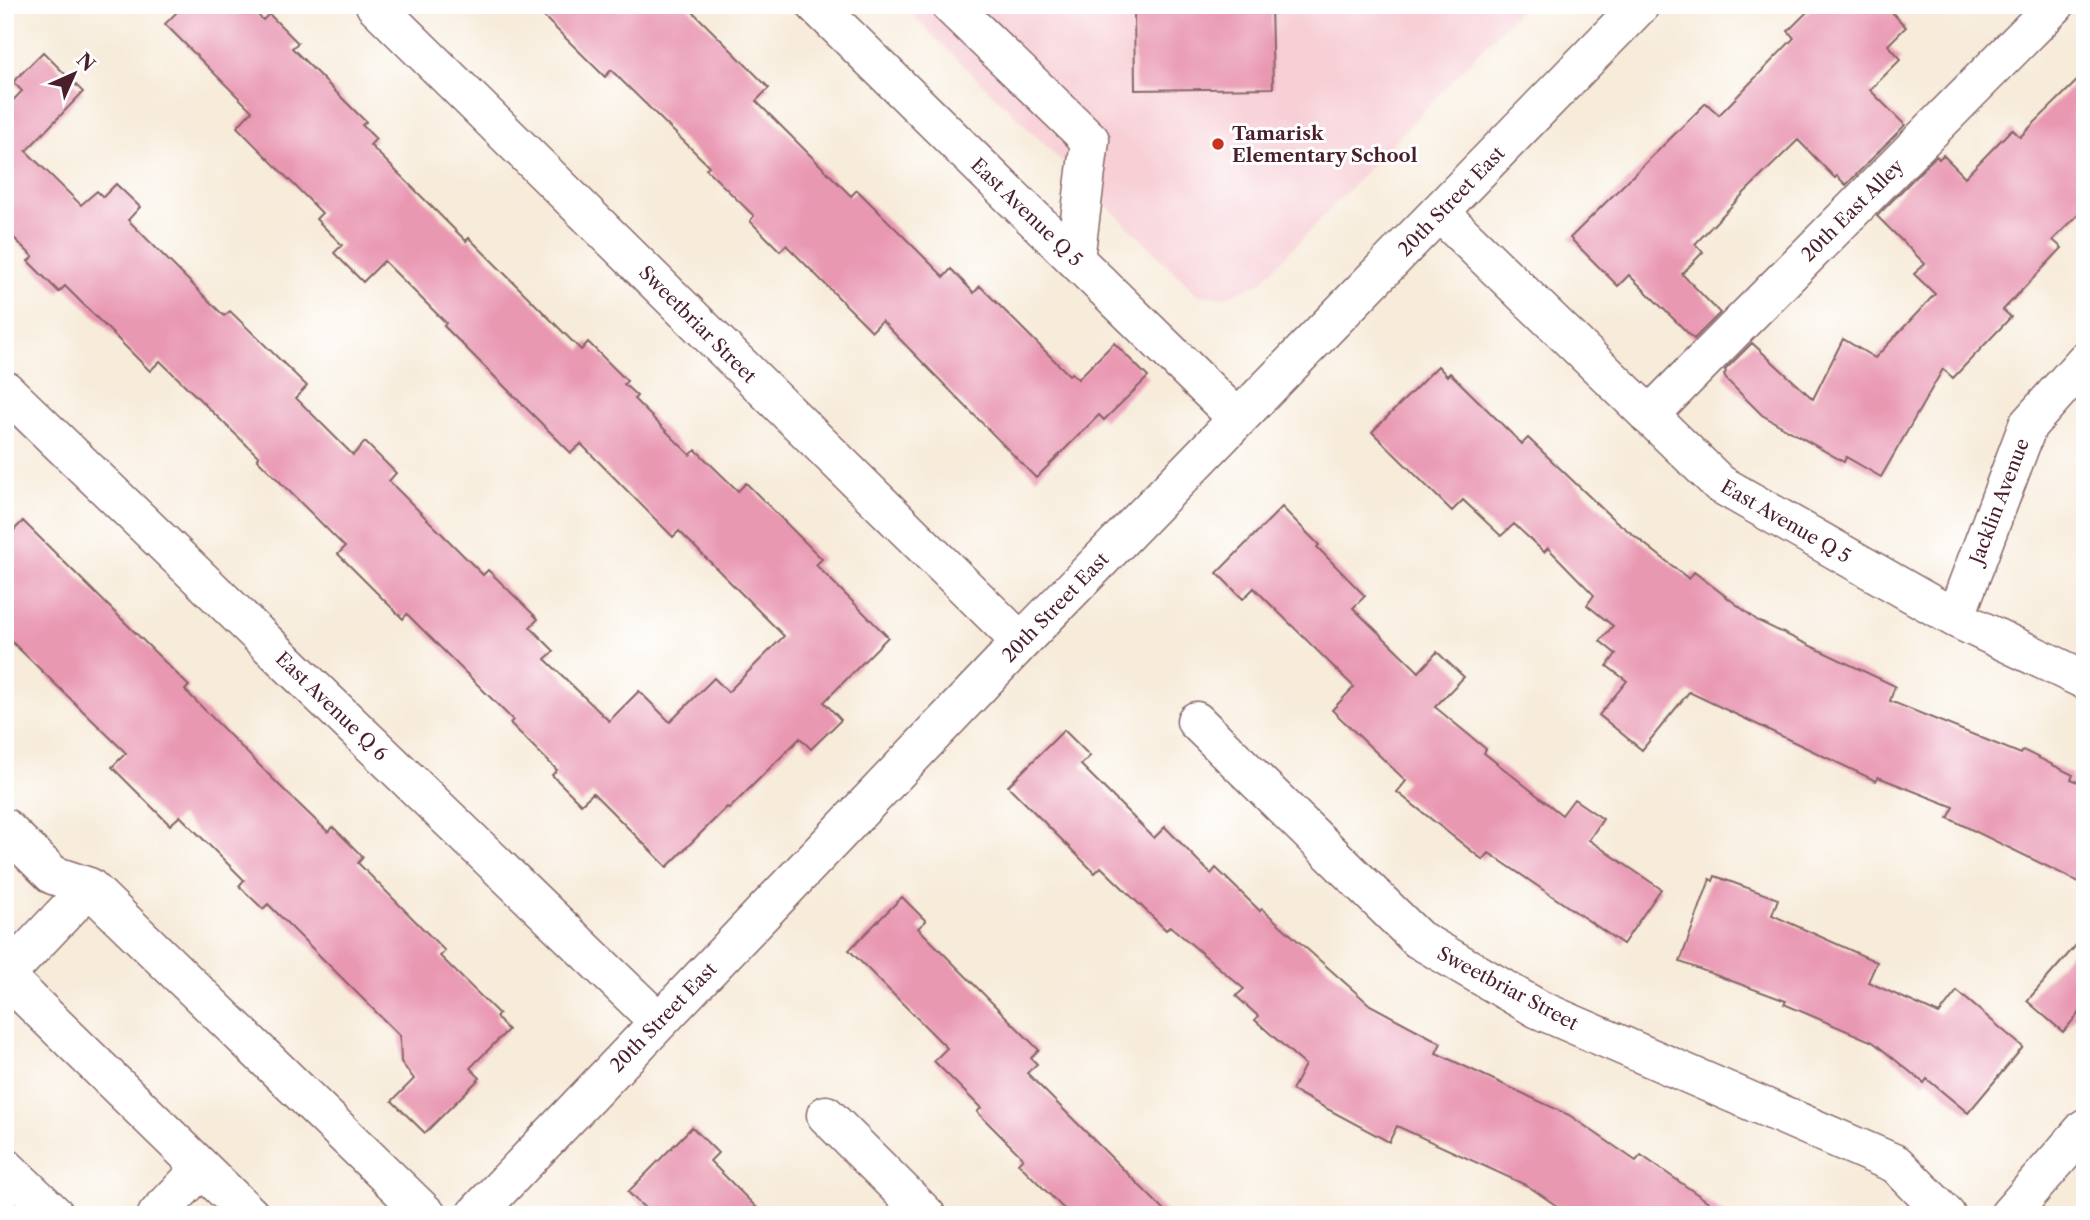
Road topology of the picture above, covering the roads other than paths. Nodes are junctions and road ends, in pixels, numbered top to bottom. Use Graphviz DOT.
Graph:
graph roads {
  1 [pos="375,5"];
  2 [pos="816,5"];
  3 [pos="950,5"];
  4 [pos="1640,5"];
  5 [pos="2054,5"];
  6 [pos="1440,213"];
  7 [pos="1074,259"];
  8 [pos="2085,361"];
  9 [pos="5,390"];
  10 [pos="1649,416"];
  11 [pos="1238,419"];
  12 [pos="1955,618"];
  13 [pos="1021,642"];
  14 [pos="2085,680"];
  15 [pos="1196,720"];
  16 [pos="5,828"];
  17 [pos="89,887"];
  18 [pos="5,976"];
  19 [pos="658,1021"];
  20 [pos="826,1115"];
  21 [pos="2085,1128"];
  22 [pos="5,1167"];
  23 [pos="202,1168"];
  24 [pos="496,1207"];
  25 [pos="55,1215"];
  26 [pos="157,1215"];
  27 [pos="250,1215"];
  28 [pos="427,1215"];
  29 [pos="926,1215"];
  30 [pos="1946,1215"];
  31 [pos="2010,1215"];
  1 -- 13 [label="street, Sweetbriar Street"];
  2 -- 7 [label="street, East Avenue Q 5"];
  3 -- 7 [label="street"];
  4 -- 6 [label="street, 20th Street East"];
  5 -- 10 [label="street, 20th East Alley"];
  6 -- 10 [label="street, East Avenue Q 5"];
  6 -- 11 [label="street, 20th Street East"];
  7 -- 11 [label="street, East Avenue Q 5"];
  8 -- 12 [label="street, Jacklin Avenue"];
  9 -- 19 [label="street, East Avenue Q 6"];
  10 -- 12 [label="street, East Avenue Q 5"];
  11 -- 13 [label="street, 20th Street East"];
  12 -- 14 [label="street, East Avenue Q 5"];
  13 -- 19 [label="street, 20th Street East"];
  15 -- 30 [label="street, Sweetbriar Street"];
  16 -- 17 [label="street"];
  17 -- 18 [label="street"];
  17 -- 28 [label="street"];
  18 -- 23 [label="street"];
  19 -- 24 [label="street, 20th Street East"];
  20 -- 29 [label="street"];
  21 -- 31 [label="street"];
  22 -- 25 [label="street"];
  23 -- 26 [label="street"];
  23 -- 27 [label="street"];
}
